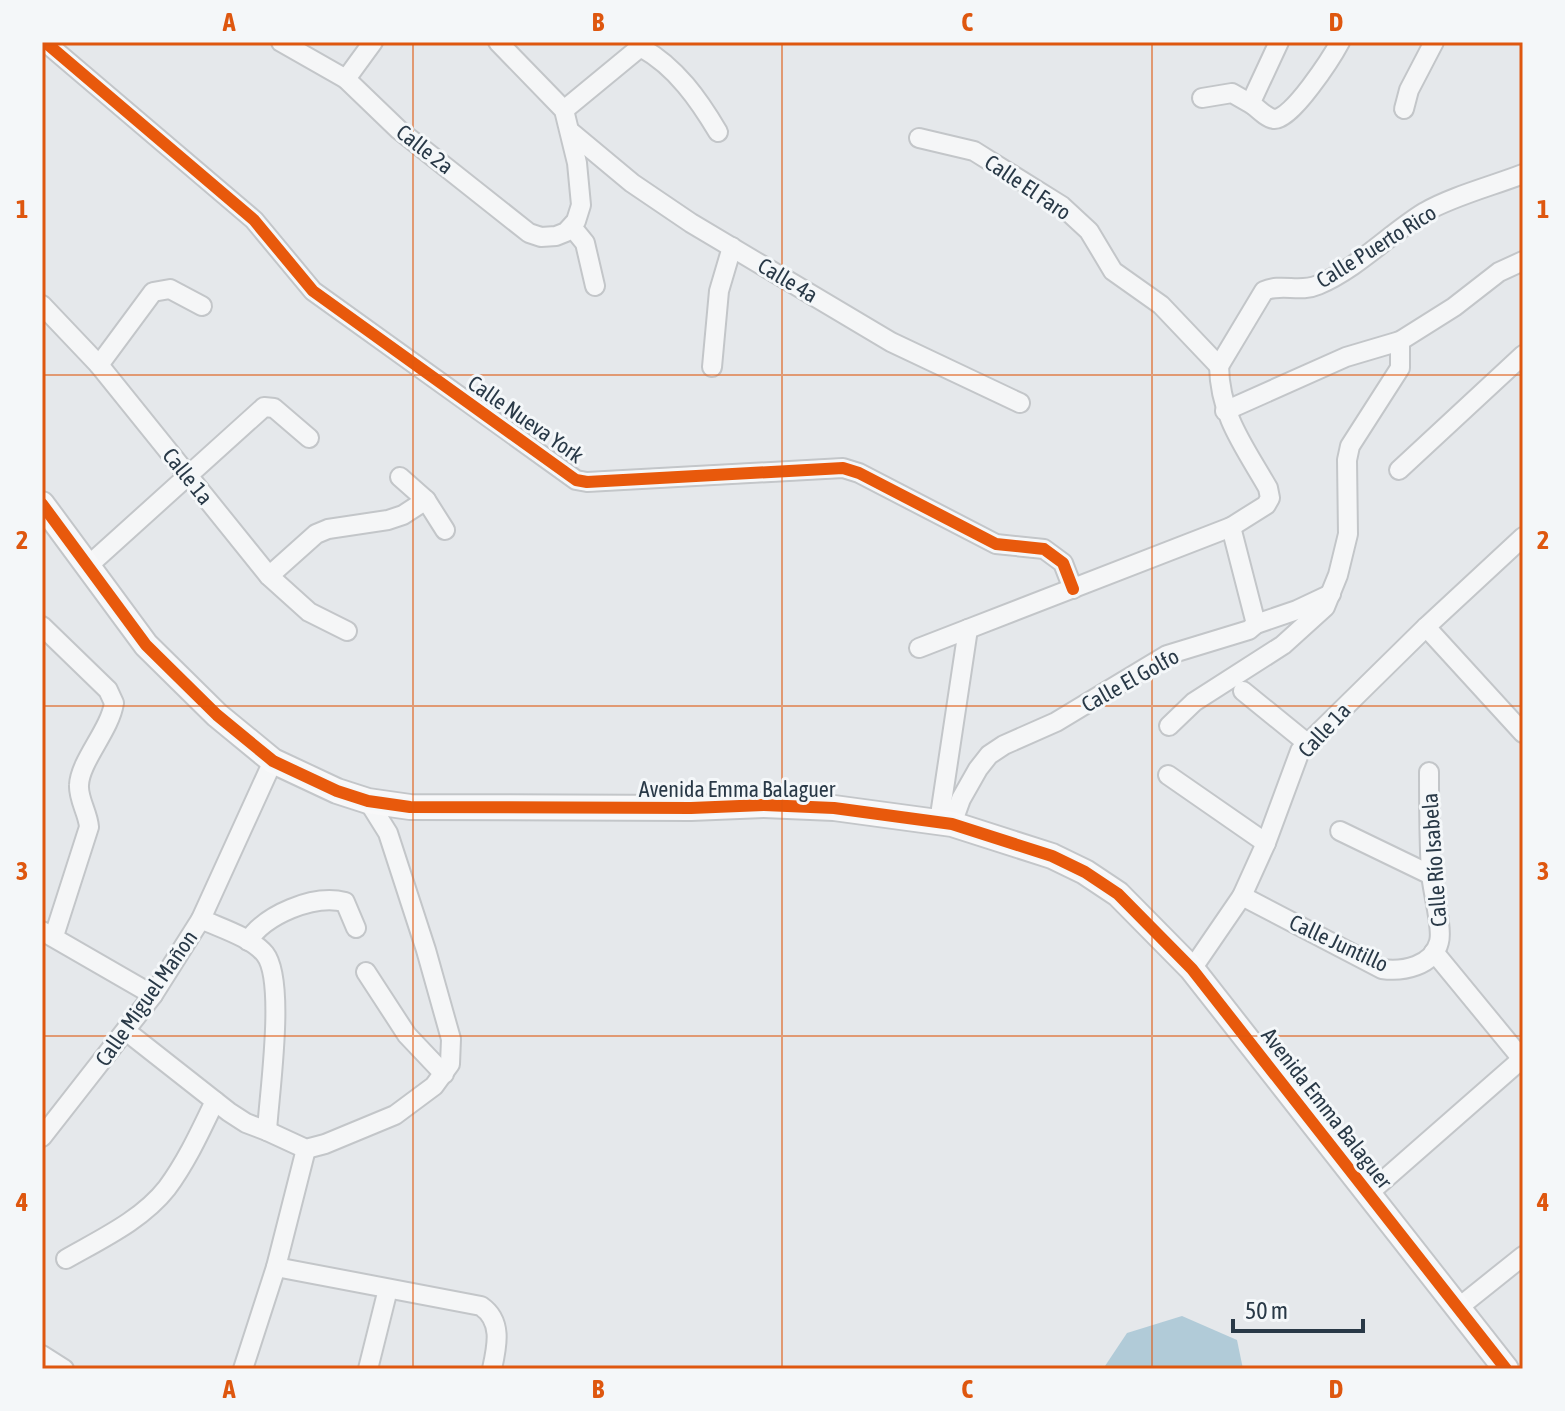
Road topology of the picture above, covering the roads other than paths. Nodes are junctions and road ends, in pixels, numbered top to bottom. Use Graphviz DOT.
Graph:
graph roads {
  1 [pos="45,42"];
  2 [pos="281,42"];
  3 [pos="373,42"];
  4 [pos="498,42"];
  5 [pos="1279,42"];
  6 [pos="1340,42"];
  7 [pos="1434,42"];
  8 [pos="346,79"];
  9 [pos="1202,98"];
  10 [pos="1253,105"];
  11 [pos="1404,109"];
  12 [pos="564,110"];
  13 [pos="718,132"];
  14 [pos="572,133"];
  15 [pos="919,138"];
  16 [pos="1523,174"];
  17 [pos="572,227"];
  18 [pos="732,247"];
  19 [pos="1523,261"];
  20 [pos="595,286"];
  21 [pos="42,305"];
  22 [pos="202,306"];
  23 [pos="1400,341"];
  24 [pos="1523,355"];
  25 [pos="99,365"];
  26 [pos="1219,366"];
  27 [pos="712,367"];
  28 [pos="1020,403"];
  29 [pos="1225,411"];
  30 [pos="309,438"];
  31 [pos="1399,470"];
  32 [pos="187,476"];
  33 [pos="400,477"];
  34 [pos="426,500"];
  35 [pos="42,504"];
  36 [pos="1231,527"];
  37 [pos="445,530"];
  38 [pos="1523,537"];
  39 [pos="89,565"];
  40 [pos="269,576"];
  41 [pos="1073,589"];
  42 [pos="1331,594"];
  43 [pos="1256,624"];
  44 [pos="42,626"];
  45 [pos="1426,627"];
  46 [pos="968,629"];
  47 [pos="347,631"];
  48 [pos="919,648"];
  49 [pos="1243,691"];
  50 [pos="1169,726"];
  51 [pos="1523,733"];
  52 [pos="1307,743"];
  53 [pos="273,761"];
  54 [pos="1429,772"];
  55 [pos="1168,775"];
  56 [pos="368,801"];
  57 [pos="946,823"];
  58 [pos="1340,831"];
  59 [pos="1266,843"];
  60 [pos="1431,875"];
  61 [pos="1242,896"];
  62 [pos="201,919"];
  63 [pos="356,928"];
  64 [pos="48,934"];
  65 [pos="248,941"];
  66 [pos="1434,952"];
  67 [pos="1192,969"];
  68 [pos="366,972"];
  69 [pos="153,995"];
  70 [pos="126,1031"];
  71 [pos="1523,1059"];
  72 [pos="444,1074"];
  73 [pos="215,1101"];
  74 [pos="267,1131"];
  75 [pos="42,1137"];
  76 [pos="306,1149"];
  77 [pos="1369,1193"];
  78 [pos="1523,1256"];
  79 [pos="66,1259"];
  80 [pos="276,1267"];
  81 [pos="388,1289"];
  82 [pos="1458,1308"];
  83 [pos="42,1355"];
  84 [pos="64,1369"];
  85 [pos="243,1369"];
  86 [pos="368,1369"];
  87 [pos="492,1369"];
  88 [pos="1506,1369"];
  1 -- 41 [label="street, Calle Nueva York"];
  2 -- 8 [label="street, Calle 2a"];
  3 -- 8 [label="street"];
  4 -- 12 [label="street"];
  5 -- 10 [label="street"];
  6 -- 10 [label="street"];
  7 -- 11 [label="street"];
  8 -- 17 [label="street, Calle 2a"];
  9 -- 10 [label="street"];
  12 -- 13 [label="street"];
  12 -- 14 [label="street"];
  14 -- 17 [label="street"];
  14 -- 18 [label="street, Calle 4a"];
  15 -- 26 [label="street, Calle El Faro"];
  16 -- 26 [label="street, Calle Puerto Rico"];
  17 -- 20 [label="street"];
  18 -- 27 [label="street"];
  18 -- 28 [label="street, Calle 4a"];
  19 -- 23 [label="street"];
  21 -- 25 [label="street, Calle 1a"];
  22 -- 25 [label="street"];
  23 -- 29 [label="street"];
  23 -- 42 [label="street"];
  24 -- 31 [label="street"];
  25 -- 32 [label="street, Calle 1a"];
  26 -- 29 [label="street"];
  29 -- 36 [label="street"];
  30 -- 32 [label="street"];
  32 -- 39 [label="street"];
  32 -- 40 [label="street, Calle 1a"];
  33 -- 34 [label="street"];
  34 -- 37 [label="street"];
  34 -- 40 [label="street"];
  35 -- 39 [label="street, Avenida Emma Balaguer"];
  36 -- 41 [label="street"];
  36 -- 43 [label="street"];
  38 -- 45 [label="street, Calle 1a"];
  39 -- 53 [label="street, Avenida Emma Balaguer"];
  40 -- 47 [label="street, Calle 1a"];
  41 -- 46 [label="street"];
  42 -- 43 [label="street, Calle El Golfo"];
  42 -- 50 [label="street"];
  43 -- 57 [label="street, Calle El Golfo"];
  44 -- 64 [label="street"];
  45 -- 51 [label="street"];
  45 -- 52 [label="street, Calle 1a"];
  46 -- 48 [label="street"];
  46 -- 57 [label="street"];
  49 -- 52 [label="street"];
  52 -- 59 [label="street, Calle 1a"];
  53 -- 56 [label="street, Avenida Emma Balaguer"];
  53 -- 62 [label="street, Calle Miguel Mañon"];
  54 -- 60 [label="street, Calle Río Isabela"];
  55 -- 59 [label="street"];
  56 -- 57 [label="street, Avenida Emma Balaguer"];
  56 -- 72 [label="street"];
  57 -- 67 [label="street, Avenida Emma Balaguer"];
  58 -- 60 [label="street"];
  59 -- 61 [label="street, Calle 1a"];
  60 -- 66 [label="street, Calle Río Isabela"];
  61 -- 66 [label="street, Calle Juntillo"];
  61 -- 67 [label="street, Calle 1a"];
  62 -- 65 [label="street"];
  62 -- 69 [label="street, Calle Miguel Mañon"];
  63 -- 65 [label="street"];
  64 -- 69 [label="street"];
  65 -- 74 [label="street"];
  66 -- 71 [label="street, Calle Río Isabela"];
  67 -- 77 [label="street, Avenida Emma Balaguer"];
  68 -- 72 [label="street"];
  69 -- 70 [label="street, Calle Miguel Mañon"];
  70 -- 73 [label="street"];
  70 -- 75 [label="street, Calle Miguel Mañon"];
  71 -- 77 [label="street"];
  72 -- 76 [label="street"];
  73 -- 74 [label="street"];
  73 -- 79 [label="street"];
  74 -- 76 [label="street"];
  76 -- 80 [label="street"];
  77 -- 82 [label="street, Avenida Emma Balaguer"];
  78 -- 82 [label="street"];
  80 -- 81 [label="street"];
  80 -- 85 [label="street"];
  81 -- 86 [label="street"];
  81 -- 87 [label="street"];
  82 -- 88 [label="street, Avenida Emma Balaguer"];
  83 -- 84 [label="street"];
}
